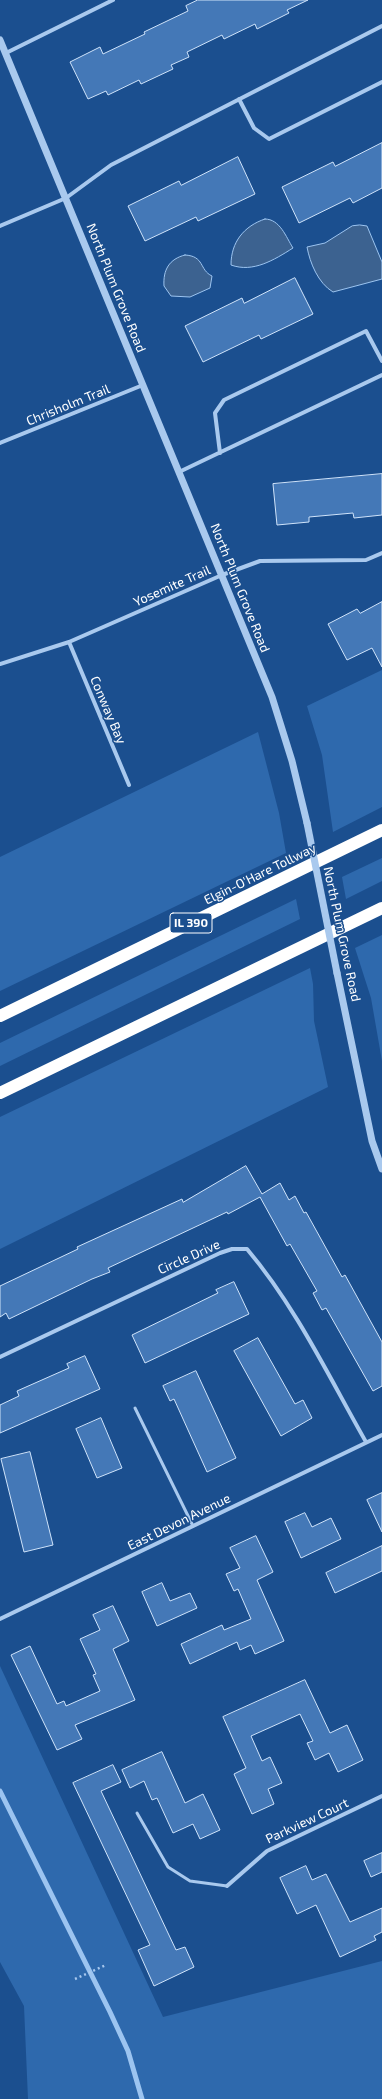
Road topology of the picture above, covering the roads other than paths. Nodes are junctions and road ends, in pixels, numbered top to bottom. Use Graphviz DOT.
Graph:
graph roads {
  1 [pos="114,0"];
  2 [pos="382,26"];
  3 [pos="0,40"];
  4 [pos="6,53"];
  5 [pos="382,82"];
  6 [pos="239,99"];
  7 [pos="66,198"];
  8 [pos="0,226"];
  9 [pos="382,361"];
  10 [pos="382,375"];
  11 [pos="143,385"];
  12 [pos="0,443"];
  13 [pos="220,453"];
  14 [pos="179,472"];
  15 [pos="382,553"];
  16 [pos="222,576"];
  17 [pos="69,642"];
  18 [pos="0,664"];
  19 [pos="129,785"];
  20 [pos="382,830"];
  21 [pos="382,908"];
  22 [pos="0,1016"];
  23 [pos="0,1093"];
  24 [pos="382,1168"];
  25 [pos="0,1357"];
  26 [pos="135,1408"];
  27 [pos="382,1435"];
  28 [pos="366,1442"];
  29 [pos="193,1526"];
  30 [pos="0,1618"];
  31 [pos="382,1796"];
  32 [pos="137,1813"];
  33 [pos="227,1886"];
  1 -- 4 [label="street"];
  2 -- 6 [label="street"];
  3 -- 4 [label="street, North Plum Grove Road"];
  4 -- 7 [label="street, North Plum Grove Road"];
  5 -- 6 [label="street"];
  6 -- 7 [label="street"];
  7 -- 8 [label="street"];
  7 -- 11 [label="street, North Plum Grove Road"];
  9 -- 13 [label="street"];
  10 -- 13 [label="street"];
  11 -- 12 [label="street, Chrisholm Trail"];
  11 -- 14 [label="street, North Plum Grove Road"];
  13 -- 14 [label="street"];
  14 -- 16 [label="street, North Plum Grove Road"];
  15 -- 16 [label="street, Yosemite Trail"];
  16 -- 17 [label="street, Yosemite Trail"];
  16 -- 24 [label="street, North Plum Grove Road, bridge"];
  17 -- 18 [label="street, Yosemite Trail"];
  17 -- 19 [label="street, Conway Bay"];
  20 -- 22 [label="highway, Elgin-O'Hare Tollway / IL 390"];
  21 -- 23 [label="highway"];
  25 -- 28 [label="street, Circle Drive"];
  26 -- 29 [label="lane"];
  27 -- 28 [label="street, East Devon Avenue"];
  28 -- 29 [label="street, East Devon Avenue"];
  29 -- 30 [label="street, East Devon Avenue"];
  31 -- 33 [label="street, Parkview Court"];
  32 -- 33 [label="lane"];
}
